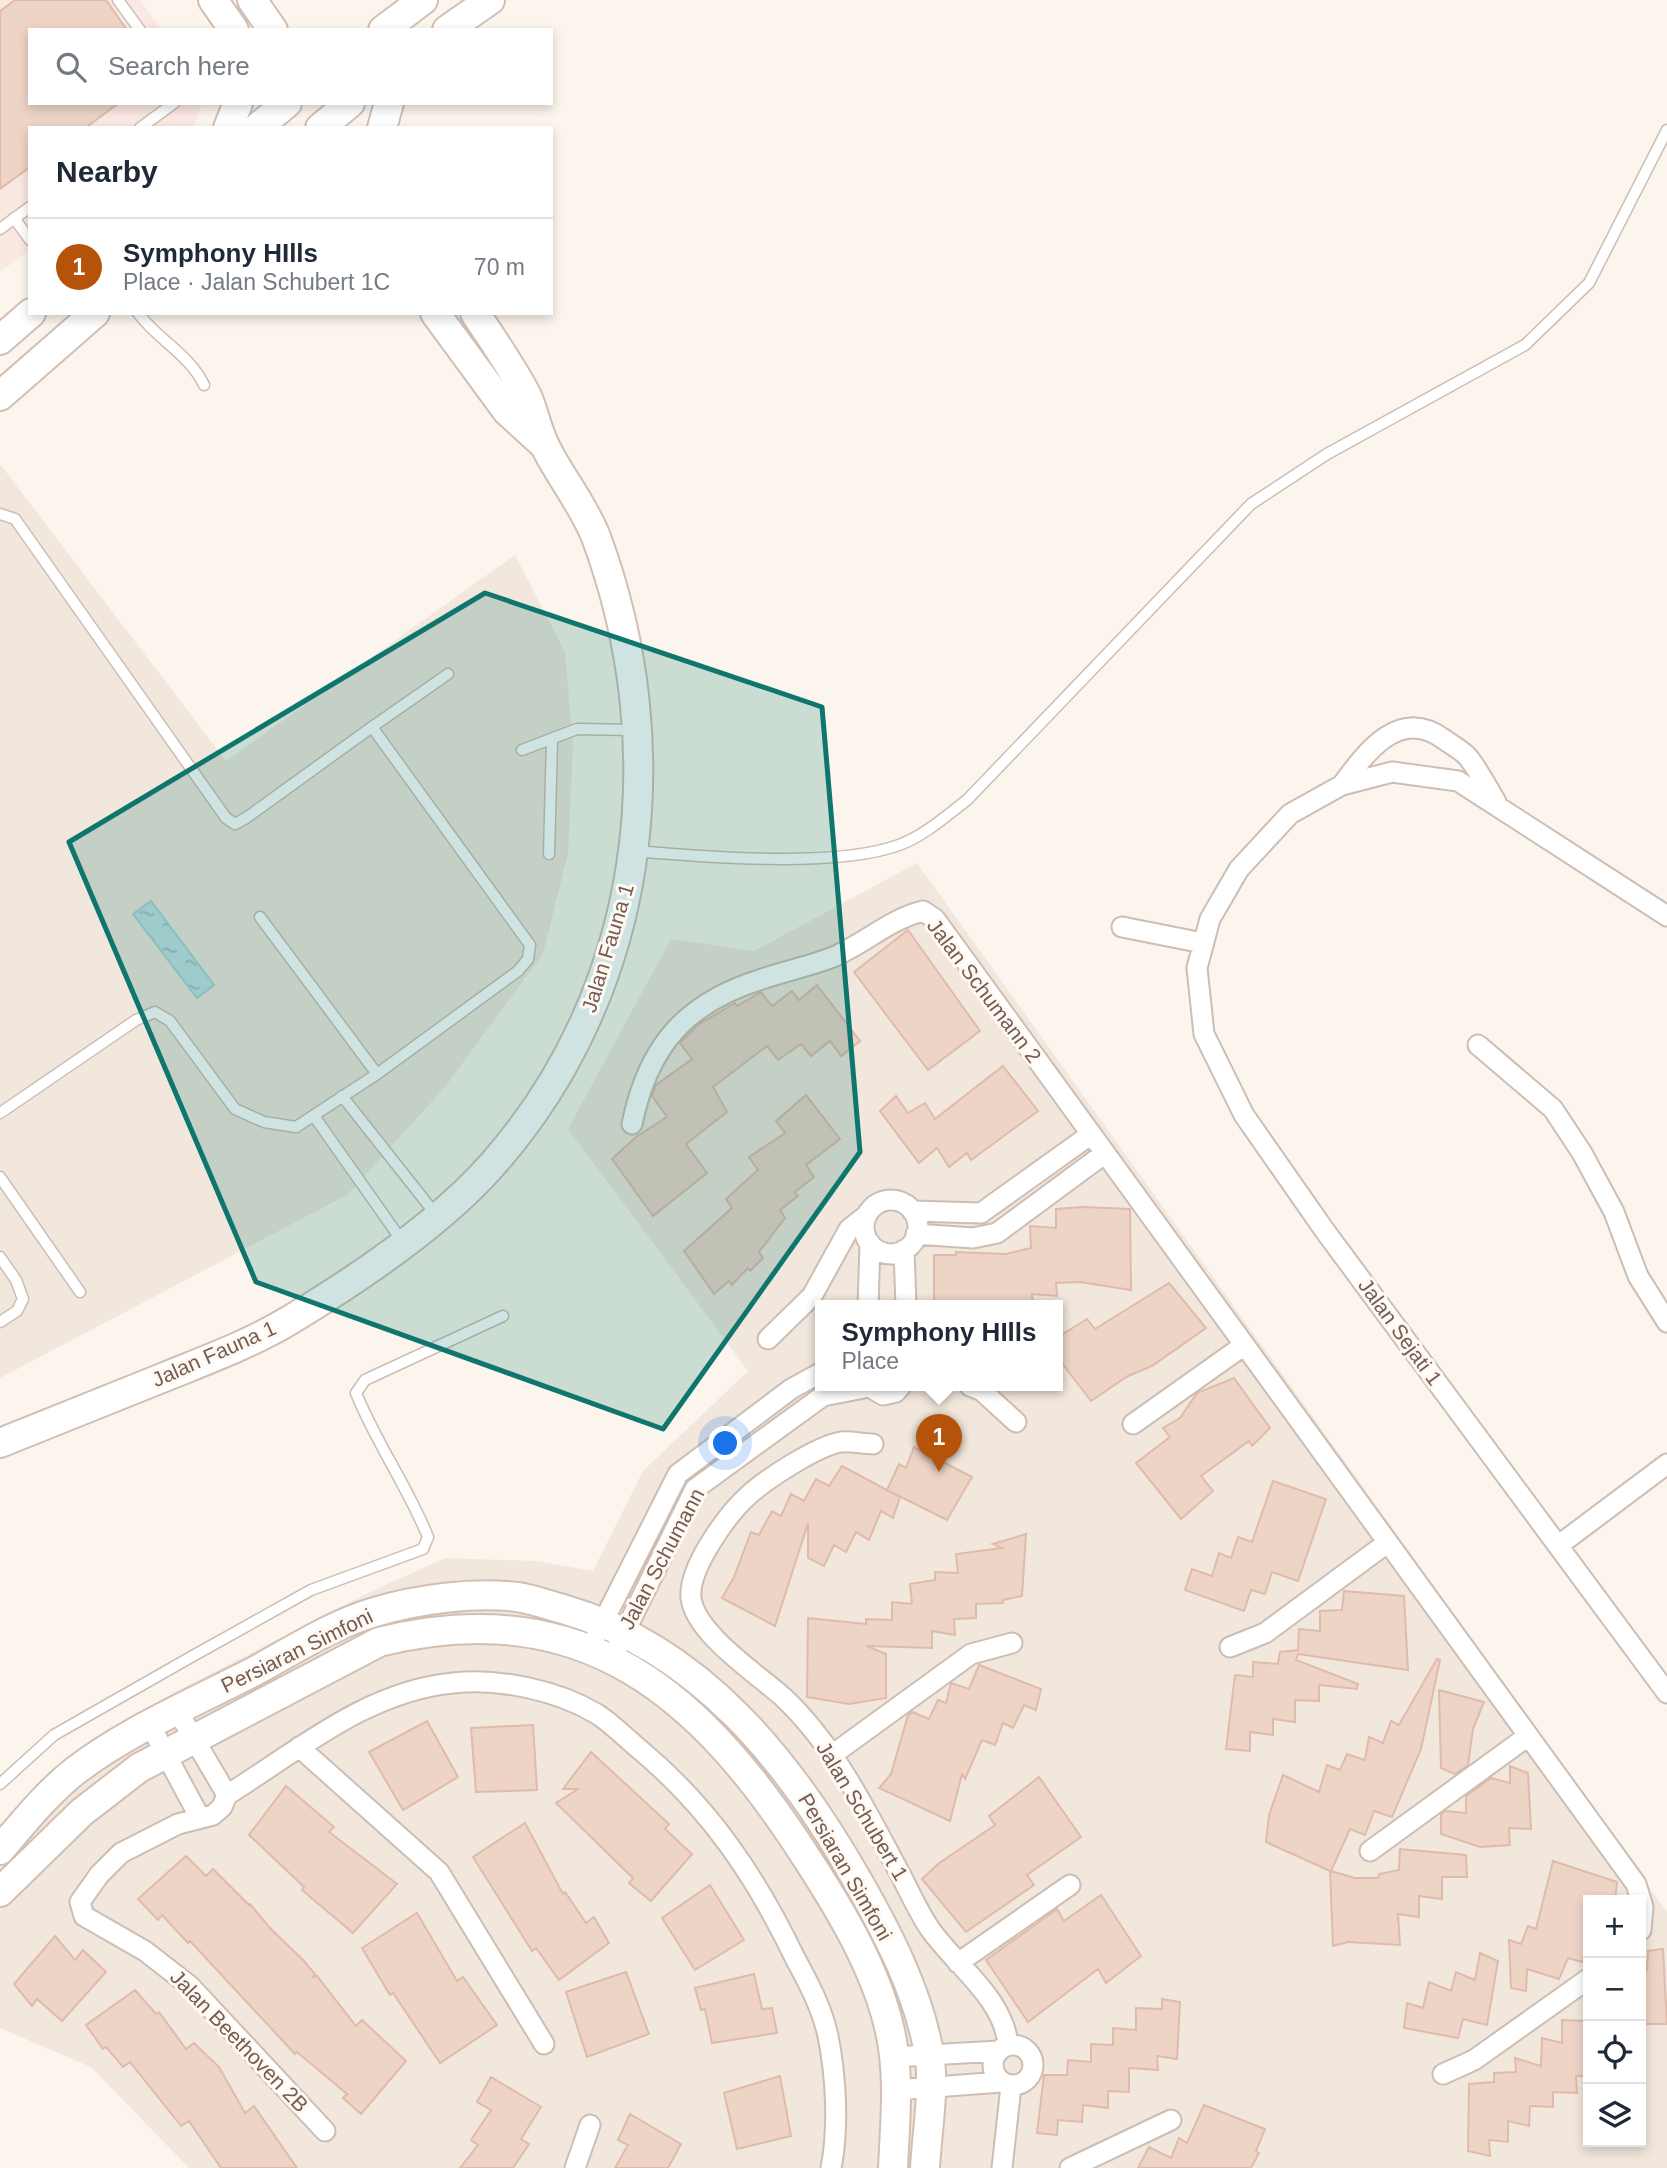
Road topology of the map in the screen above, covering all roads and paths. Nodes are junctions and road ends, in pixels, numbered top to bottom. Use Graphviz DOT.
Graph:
graph roads {
  1 [pos="118,0"];
  2 [pos="424,0"];
  3 [pos="490,0"];
  4 [pos="139,28"];
  5 [pos="386,28"];
  6 [pos="450,28"];
  7 [pos="171,105"];
  8 [pos="237,105"];
  9 [pos="389,105"];
  10 [pos="289,110"];
  11 [pos="143,126"];
  12 [pos="229,126"];
  13 [pos="261,126"];
  14 [pos="383,126"];
  15 [pos="1667,130"];
  16 [pos="28,208"];
  17 [pos="14,218"];
  18 [pos="0,229"];
  19 [pos="28,237"];
  20 [pos="29,315"];
  21 [pos="93,315"];
  22 [pos="139,315"];
  23 [pos="436,315"];
  24 [pos="476,315"];
  25 [pos="0,340"];
  26 [pos="204,385"];
  27 [pos="0,396"];
  28 [pos="545,446"];
  29 [pos="0,514"];
  30 [pos="448,674"];
  31 [pos="372,727"];
  32 [pos="639,730"];
  33 [pos="552,740"];
  34 [pos="522,750"];
  35 [pos="1342,785"];
  36 [pos="1499,807"];
  37 [pos="635,851"];
  38 [pos="549,854"];
  39 [pos="1667,916"];
  40 [pos="260,917"];
  41 [pos="1122,927"];
  42 [pos="1203,943"];
  43 [pos="1478,1045"];
  44 [pos="377,1074"];
  45 [pos="342,1096"];
  46 [pos="0,1113"];
  47 [pos="314,1116"];
  48 [pos="632,1124"];
  49 [pos="1097,1145"];
  50 [pos="0,1177"];
  51 [pos="912,1212"];
  52 [pos="981,1213"];
  53 [pos="867,1214"];
  54 [pos="436,1216"];
  55 [pos="997,1233"];
  56 [pos="916,1234"];
  57 [pos="870,1243"];
  58 [pos="404,1244"];
  59 [pos="904,1250"];
  60 [pos="0,1257"];
  61 [pos="80,1292"];
  62 [pos="868,1300"];
  63 [pos="906,1300"];
  64 [pos="503,1316"];
  65 [pos="0,1322"];
  66 [pos="1667,1322"];
  67 [pos="768,1339"];
  68 [pos="1243,1346"];
  69 [pos="815,1376"];
  70 [pos="849,1391"];
  71 [pos="876,1391"];
  72 [pos="897,1391"];
  73 [pos="982,1391"];
  74 [pos="1016,1422"];
  75 [pos="1133,1424"];
  76 [pos="0,1443"];
  77 [pos="873,1444"];
  78 [pos="1667,1464"];
  79 [pos="1387,1543"];
  80 [pos="1559,1545"];
  81 [pos="612,1626"];
  82 [pos="1012,1643"];
  83 [pos="1230,1647"];
  84 [pos="600,1655"];
  85 [pos="1667,1693"];
  86 [pos="177,1710"];
  87 [pos="150,1726"];
  88 [pos="1528,1737"];
  89 [pos="192,1740"];
  90 [pos="299,1747"];
  91 [pos="165,1754"];
  92 [pos="832,1755"];
  93 [pos="0,1784"];
  94 [pos="227,1795"];
  95 [pos="199,1816"];
  96 [pos="0,1850"];
  97 [pos="1370,1850"];
  98 [pos="1070,1885"];
  99 [pos="0,1892"];
  100 [pos="1640,1895"];
  101 [pos="958,1963"];
  102 [pos="1583,1983"];
  103 [pos="544,2044"];
  104 [pos="1003,2048"];
  105 [pos="929,2054"];
  106 [pos="894,2057"];
  107 [pos="1443,2074"];
  108 [pos="1006,2084"];
  109 [pos="930,2087"];
  110 [pos="895,2090"];
  111 [pos="1171,2120"];
  112 [pos="590,2125"];
  113 [pos="325,2131"];
  114 [pos="575,2168"];
  115 [pos="831,2168"];
  116 [pos="893,2168"];
  117 [pos="925,2168"];
  118 [pos="1002,2168"];
  119 [pos="1070,2168"];
  1 -- 4 [label="lane"];
  2 -- 5 [label="street"];
  3 -- 6 [label="street"];
  7 -- 11 [label="lane"];
  8 -- 12 [label="street"];
  9 -- 14 [label="street"];
  10 -- 13 [label="street"];
  15 -- 37 [label="lane"];
  16 -- 17 [label="lane"];
  17 -- 18 [label="lane"];
  17 -- 19 [label="lane"];
  20 -- 25 [label="street"];
  21 -- 27 [label="street"];
  22 -- 26 [label="lane"];
  23 -- 28 [label="street, Jalan Fauna 1"];
  24 -- 28 [label="street, Jalan Fauna 1"];
  28 -- 32 [label="street, Jalan Fauna 1"];
  29 -- 31 [label="lane"];
  30 -- 31 [label="lane"];
  31 -- 44 [label="lane"];
  32 -- 33 [label="lane"];
  32 -- 37 [label="street, Jalan Fauna 1"];
  33 -- 34 [label="lane"];
  33 -- 38 [label="lane"];
  35 -- 36 [label="street, Jalan Sejati 1"];
  35 -- 36 [label="street"];
  35 -- 42 [label="street, Jalan Sejati 1"];
  36 -- 39 [label="street, Jalan Sejati 1"];
  37 -- 54 [label="street, Jalan Fauna 1"];
  40 -- 44 [label="lane"];
  41 -- 42 [label="street"];
  42 -- 80 [label="street, Jalan Sejati 1"];
  43 -- 66 [label="street"];
  44 -- 45 [label="lane"];
  45 -- 47 [label="lane"];
  45 -- 54 [label="lane"];
  46 -- 47 [label="lane"];
  47 -- 58 [label="lane"];
  48 -- 49 [label="street, Jalan Schumann 2"];
  49 -- 52 [label="street"];
  49 -- 55 [label="street"];
  49 -- 68 [label="street"];
  50 -- 61 [label="lane"];
  51 -- 52 [label="street"];
  51 -- 53 [label="street"];
  51 -- 56 [label="street"];
  52 -- 55 [label="street"];
  53 -- 57 [label="street"];
  53 -- 67 [label="street"];
  54 -- 58 [label="street, Jalan Fauna 1"];
  55 -- 56 [label="street"];
  56 -- 59 [label="street"];
  57 -- 59 [label="street"];
  57 -- 62 [label="street"];
  58 -- 76 [label="street, Jalan Fauna 1"];
  59 -- 63 [label="street"];
  60 -- 65 [label="lane"];
  64 -- 93 [label="lane"];
  68 -- 75 [label="street"];
  68 -- 79 [label="street"];
  69 -- 81 [label="street, Jalan Schumann"];
  70 -- 81 [label="street, Jalan Schumann"];
  71 -- 72 [label="street, Jalan Schumann"];
  73 -- 74 [label="street"];
  77 -- 92 [label="street, Jalan Schubert 1"];
  78 -- 80 [label="street"];
  79 -- 83 [label="street"];
  79 -- 88 [label="street"];
  80 -- 85 [label="street, Jalan Sejati 1"];
  81 -- 84 [label="street, Jalan Schumann"];
  81 -- 86 [label="street, Persiaran Simfoni"];
  81 -- 105 [label="street, Persiaran Simfoni"];
  82 -- 92 [label="street"];
  84 -- 89 [label="street, Persiaran Simfoni"];
  84 -- 106 [label="street, Persiaran Simfoni"];
  86 -- 87 [label="street, Persiaran Simfoni"];
  86 -- 89 [label="street"];
  87 -- 91 [label="street"];
  87 -- 96 [label="street, Persiaran Simfoni"];
  88 -- 97 [label="street"];
  88 -- 100 [label="street"];
  89 -- 91 [label="street, Persiaran Simfoni"];
  89 -- 94 [label="street"];
  90 -- 94 [label="street"];
  90 -- 103 [label="street"];
  90 -- 115 [label="street"];
  91 -- 95 [label="street"];
  91 -- 99 [label="street, Persiaran Simfoni"];
  92 -- 101 [label="street, Jalan Schubert 1"];
  94 -- 95 [label="street"];
  95 -- 113 [label="street, Jalan Beethoven 2B"];
  98 -- 101 [label="street"];
  101 -- 104 [label="street, Jalan Schubert 1"];
  102 -- 107 [label="street"];
  104 -- 105 [label="street"];
  104 -- 108 [label="street"];
  104 -- 108 [label="street"];
  105 -- 106 [label="street"];
  105 -- 109 [label="street, Persiaran Simfoni"];
  106 -- 110 [label="street, Persiaran Simfoni"];
  108 -- 109 [label="street"];
  108 -- 118 [label="street"];
  109 -- 110 [label="street"];
  109 -- 117 [label="street, Persiaran Simfoni"];
  110 -- 116 [label="street, Persiaran Simfoni"];
  111 -- 119 [label="street"];
  112 -- 114 [label="street"];
}
